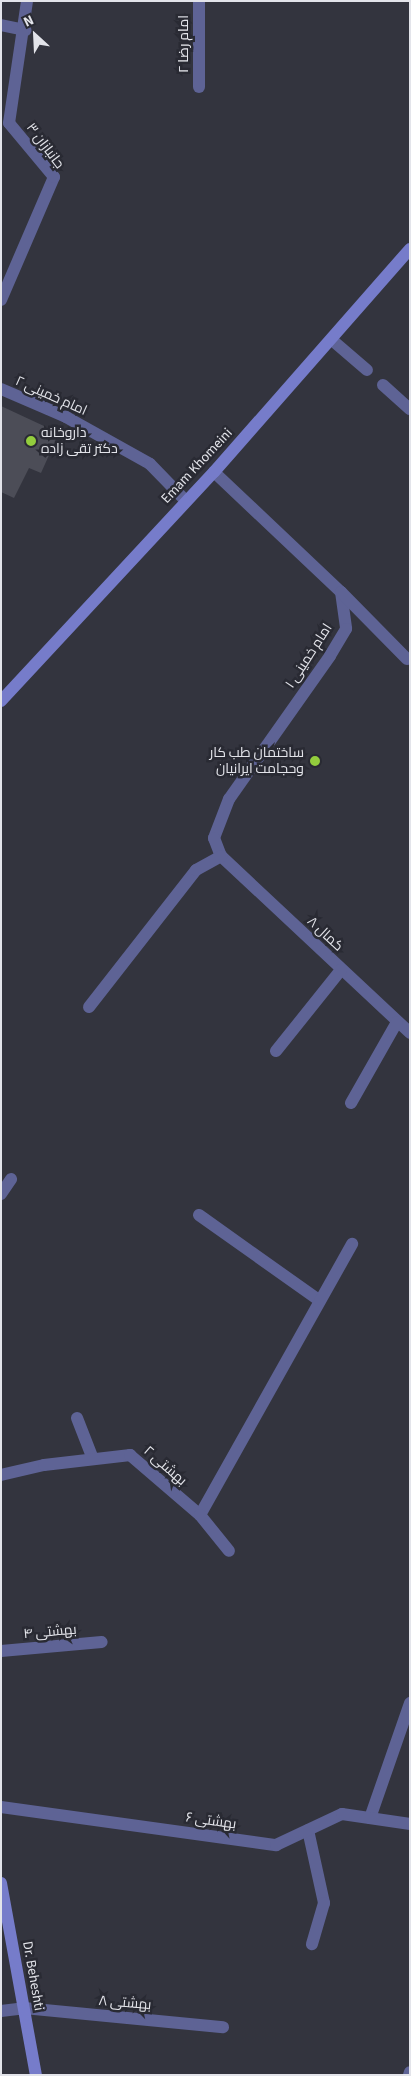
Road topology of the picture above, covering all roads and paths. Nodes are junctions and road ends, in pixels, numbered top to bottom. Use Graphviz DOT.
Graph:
graph roads {
  1 [pos="27,1"];
  2 [pos="199,1"];
  3 [pos="1,25"];
  4 [pos="25,30"];
  5 [pos="199,87"];
  6 [pos="410,249"];
  7 [pos="1,300"];
  8 [pos="332,340"];
  9 [pos="367,370"];
  10 [pos="383,385"];
  11 [pos="1,390"];
  12 [pos="410,409"];
  13 [pos="214,472"];
  14 [pos="185,500"];
  15 [pos="341,592"];
  16 [pos="407,659"];
  17 [pos="1,701"];
  18 [pos="221,856"];
  19 [pos="341,970"];
  20 [pos="89,1007"];
  21 [pos="397,1022"];
  22 [pos="410,1033"];
  23 [pos="276,1051"];
  24 [pos="351,1103"];
  25 [pos="12,1179"];
  26 [pos="1,1194"];
  27 [pos="199,1215"];
  28 [pos="352,1244"];
  29 [pos="320,1301"];
  30 [pos="77,1418"];
  31 [pos="93,1459"];
  32 [pos="1,1475"];
  33 [pos="200,1515"];
  34 [pos="229,1551"];
  35 [pos="102,1642"];
  36 [pos="1,1651"];
  37 [pos="410,1703"];
  38 [pos="1,1807"];
  39 [pos="370,1818"];
  40 [pos="410,1824"];
  41 [pos="308,1830"];
  42 [pos="1,1883"];
  43 [pos="312,1944"];
  44 [pos="24,2008"];
  45 [pos="1,2011"];
  46 [pos="223,2027"];
  47 [pos="36,2075"];
  1 -- 4 [label="street, جانبازان ۳"];
  2 -- 5 [label="street, امام رضا ۲"];
  3 -- 4 [label="street"];
  4 -- 7 [label="street, جانبازان ۳"];
  6 -- 8 [label="main road, Emam Khomeini"];
  8 -- 9 [label="street"];
  8 -- 13 [label="main road, Emam Khomeini"];
  10 -- 12 [label="street"];
  11 -- 14 [label="street, امام خمینی ۲"];
  13 -- 14 [label="main road, Emam Khomeini"];
  13 -- 15 [label="street"];
  14 -- 17 [label="main road, Emam Khomeini"];
  15 -- 16 [label="street"];
  15 -- 18 [label="street, امام خمینی ۱"];
  18 -- 19 [label="street, کمال ۸"];
  18 -- 20 [label="street"];
  19 -- 21 [label="street, کمال ۸"];
  19 -- 23 [label="street"];
  21 -- 22 [label="street, کمال ۸"];
  21 -- 24 [label="street"];
  25 -- 26 [label="street"];
  27 -- 29 [label="street"];
  28 -- 29 [label="street"];
  29 -- 33 [label="street"];
  30 -- 31 [label="street"];
  31 -- 32 [label="street, بهشتی ۲"];
  31 -- 33 [label="street, بهشتی ۲"];
  33 -- 34 [label="street, بهشتی ۲"];
  35 -- 36 [label="street, بهشتی ۴"];
  37 -- 39 [label="street"];
  38 -- 41 [label="street, بهشتی ۶"];
  39 -- 40 [label="street, بهشتی ۶"];
  39 -- 41 [label="street, بهشتی ۶"];
  41 -- 43 [label="street"];
  42 -- 44 [label="main road, Dr. Beheshti"];
  44 -- 45 [label="street, بهشتی ۸"];
  44 -- 46 [label="street, بهشتی ۸"];
  44 -- 47 [label="main road, Dr. Beheshti"];
}
